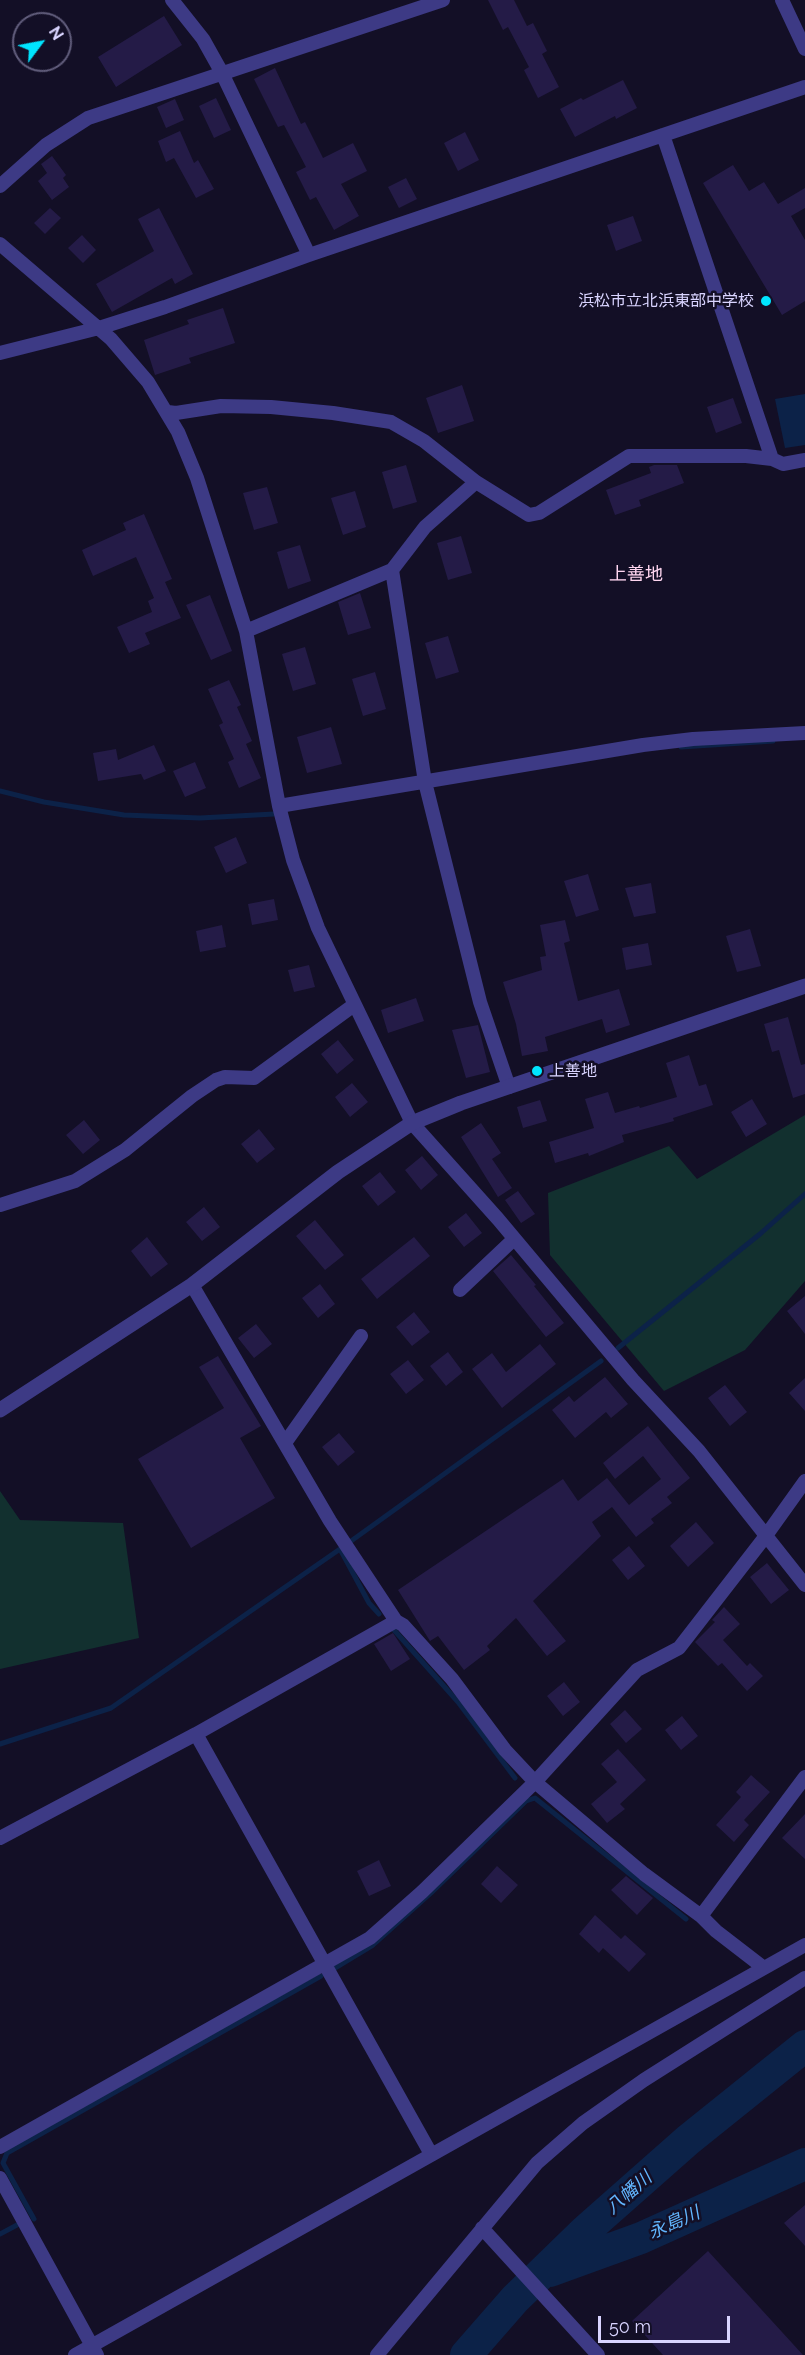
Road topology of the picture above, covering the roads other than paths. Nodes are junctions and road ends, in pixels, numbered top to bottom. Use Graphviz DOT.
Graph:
graph roads {
  1 [pos="172,0"];
  2 [pos="443,0"];
  3 [pos="782,0"];
  4 [pos="805,49"];
  5 [pos="222,73"];
  6 [pos="805,87"];
  7 [pos="663,135"];
  8 [pos="0,186"];
  9 [pos="0,244"];
  10 [pos="309,255"];
  11 [pos="99,328"];
  12 [pos="0,353"];
  13 [pos="168,412"];
  14 [pos="772,459"];
  15 [pos="805,460"];
  16 [pos="476,482"];
  17 [pos="392,570"];
  18 [pos="246,631"];
  19 [pos="805,734"];
  20 [pos="425,782"];
  21 [pos="279,806"];
  22 [pos="805,986"];
  23 [pos="354,1005"];
  24 [pos="509,1087"];
  25 [pos="412,1123"];
  26 [pos="0,1205"];
  27 [pos="514,1239"];
  28 [pos="192,1285"];
  29 [pos="460,1290"];
  30 [pos="361,1336"];
  31 [pos="0,1410"];
  32 [pos="285,1443"];
  33 [pos="805,1481"];
  34 [pos="765,1537"];
  35 [pos="805,1585"];
  36 [pos="396,1621"];
  37 [pos="196,1734"];
  38 [pos="805,1777"];
  39 [pos="535,1782"];
  40 [pos="0,1838"];
  41 [pos="701,1916"];
  42 [pos="805,1945"];
  43 [pos="324,1964"];
  44 [pos="764,1968"];
  45 [pos="805,1978"];
  46 [pos="0,2147"];
  47 [pos="431,2154"];
  48 [pos="0,2178"];
  49 [pos="482,2228"];
  50 [pos="95,2351"];
  51 [pos="75,2355"];
  52 [pos="377,2355"];
  53 [pos="598,2355"];
  1 -- 5 [label="street"];
  2 -- 5 [label="street"];
  3 -- 4 [label="street"];
  5 -- 8 [label="street"];
  5 -- 10 [label="street"];
  6 -- 7 [label="street"];
  7 -- 10 [label="street"];
  7 -- 14 [label="street"];
  9 -- 11 [label="street"];
  10 -- 11 [label="street"];
  11 -- 12 [label="street"];
  11 -- 13 [label="street"];
  13 -- 16 [label="street"];
  13 -- 18 [label="street"];
  14 -- 15 [label="street"];
  14 -- 16 [label="street"];
  16 -- 17 [label="street"];
  17 -- 18 [label="street"];
  17 -- 20 [label="street"];
  18 -- 21 [label="street"];
  19 -- 20 [label="street"];
  20 -- 21 [label="street"];
  20 -- 24 [label="street"];
  21 -- 23 [label="street"];
  22 -- 24 [label="street"];
  23 -- 25 [label="street"];
  23 -- 26 [label="street"];
  24 -- 25 [label="street"];
  25 -- 27 [label="street"];
  25 -- 28 [label="street"];
  27 -- 29 [label="street"];
  27 -- 34 [label="street"];
  28 -- 31 [label="street"];
  28 -- 32 [label="street"];
  30 -- 32 [label="street"];
  32 -- 36 [label="street"];
  33 -- 34 [label="street"];
  34 -- 35 [label="street"];
  34 -- 39 [label="street"];
  36 -- 37 [label="street"];
  36 -- 39 [label="street"];
  37 -- 40 [label="street"];
  37 -- 43 [label="street"];
  38 -- 41 [label="street"];
  39 -- 41 [label="street"];
  39 -- 43 [label="street"];
  41 -- 44 [label="street"];
  42 -- 44 [label="street"];
  43 -- 46 [label="street"];
  43 -- 47 [label="street"];
  44 -- 47 [label="street"];
  45 -- 49 [label="street"];
  47 -- 50 [label="street"];
  48 -- 50 [label="street"];
  49 -- 52 [label="street"];
  49 -- 53 [label="street"];
  50 -- 51 [label="street"];
}
